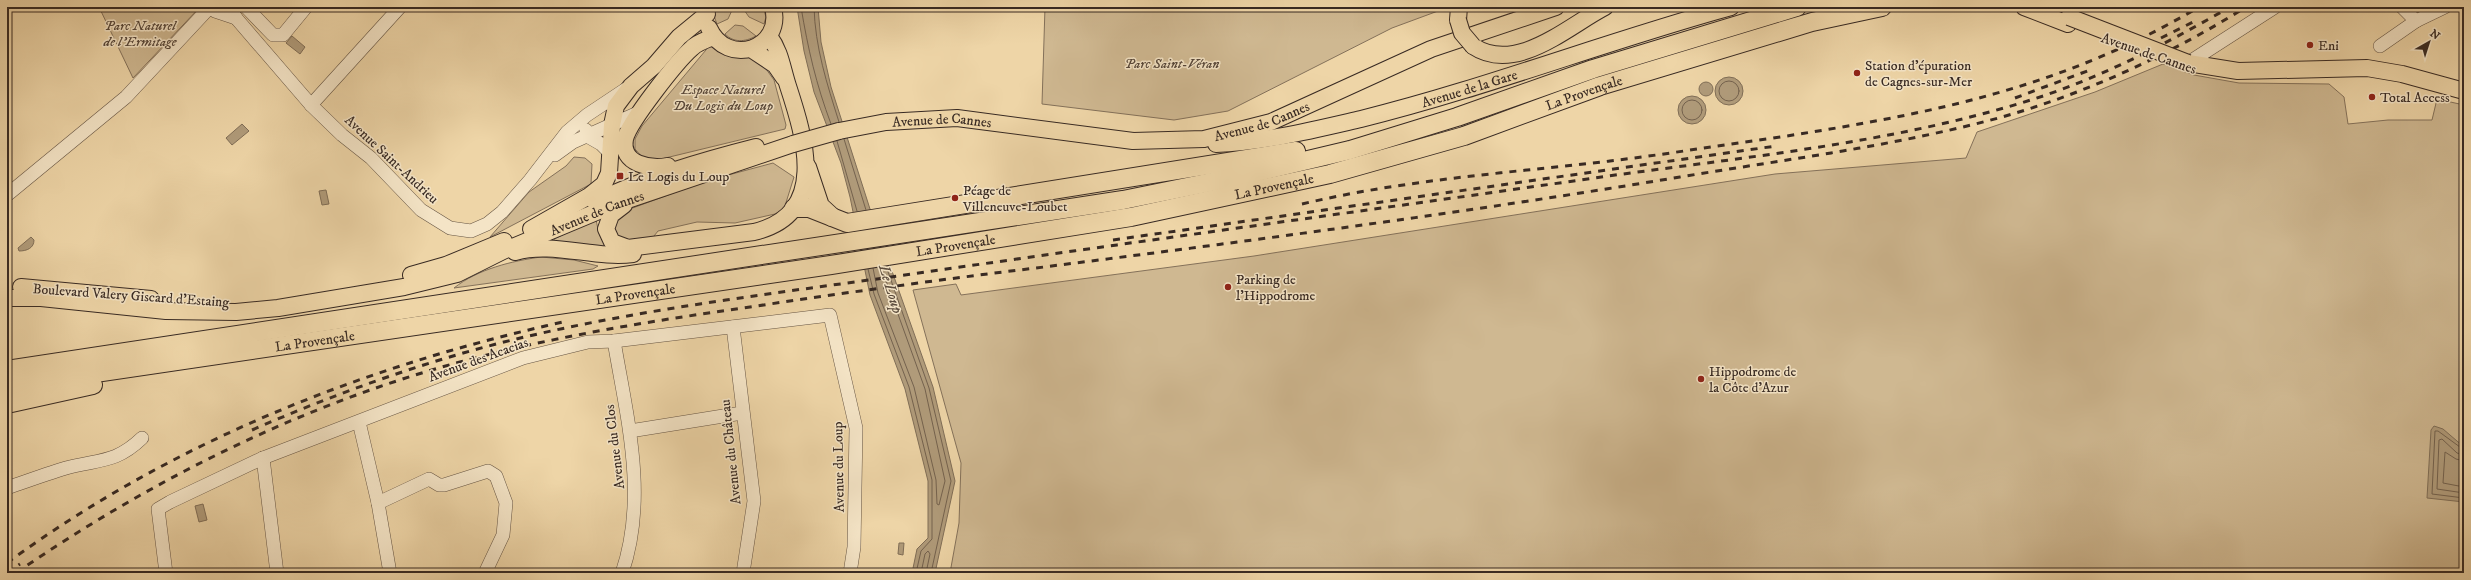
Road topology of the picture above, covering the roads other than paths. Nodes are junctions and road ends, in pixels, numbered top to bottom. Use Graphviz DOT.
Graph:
graph roads {
  1 [pos="246,7"];
  2 [pos="306,7"];
  3 [pos="400,7"];
  4 [pos="773,7"];
  5 [pos="1524,7"];
  6 [pos="1556,7"];
  7 [pos="1605,7"];
  8 [pos="1731,7"];
  9 [pos="1797,7"];
  10 [pos="1882,7"];
  11 [pos="2024,7"];
  12 [pos="2043,7"];
  13 [pos="2275,7"];
  14 [pos="2402,7"];
  15 [pos="2445,7"];
  16 [pos="224,10"];
  17 [pos="707,11"];
  18 [pos="1458,14"];
  19 [pos="2416,21"];
  20 [pos="769,36"];
  21 [pos="713,37"];
  22 [pos="2380,46"];
  23 [pos="752,49"];
  24 [pos="2186,65"];
  25 [pos="786,79"];
  26 [pos="631,86"];
  27 [pos="2464,91"];
  28 [pos="311,105"];
  29 [pos="640,112"];
  30 [pos="587,115"];
  31 [pos="1457,117"];
  32 [pos="885,119"];
  33 [pos="612,125"];
  34 [pos="587,136"];
  35 [pos="1204,139"];
  36 [pos="792,141"];
  37 [pos="625,146"];
  38 [pos="611,154"];
  39 [pos="547,160"];
  40 [pos="704,160"];
  41 [pos="807,167"];
  42 [pos="7,195"];
  43 [pos="637,198"];
  44 [pos="794,208"];
  45 [pos="842,221"];
  46 [pos="531,229"];
  47 [pos="679,243"];
  48 [pos="481,264"];
  49 [pos="7,288"];
  50 [pos="7,298"];
  51 [pos="332,300"];
  52 [pos="830,315"];
  53 [pos="733,327"];
  54 [pos="614,341"];
  55 [pos="176,362"];
  56 [pos="7,370"];
  57 [pos="7,386"];
  58 [pos="7,404"];
  59 [pos="742,413"];
  60 [pos="359,422"];
  61 [pos="630,431"];
  62 [pos="142,438"];
  63 [pos="263,458"];
  64 [pos="7,488"];
  65 [pos="378,503"];
  66 [pos="166,573"];
  67 [pos="276,573"];
  68 [pos="390,573"];
  69 [pos="485,573"];
  70 [pos="622,573"];
  71 [pos="743,573"];
  72 [pos="850,573"];
  1 -- 2 [label="street"];
  3 -- 28 [label="street"];
  4 -- 20 [label="main road"];
  5 -- 32 [label="main road, Avenue de Cannes"];
  6 -- 35 [label="main road, Avenue de Cannes"];
  7 -- 18 [label="main road, bridge"];
  8 -- 35 [label="main road, Avenue de la Gare"];
  9 -- 31 [label="highway, La Provençale"];
  10 -- 55 [label="highway, La Provençale"];
  11 -- 24 [label="main road, Avenue de Cannes"];
  12 -- 24 [label="main road, Avenue de Cannes, bridge"];
  13 -- 24 [label="street"];
  14 -- 19 [label="street"];
  15 -- 19 [label="street"];
  16 -- 28 [label="street, Avenue Saint-Andrieu"];
  16 -- 42 [label="street"];
  17 -- 21 [label="main road"];
  17 -- 26 [label="main road"];
  19 -- 22 [label="street"];
  20 -- 23 [label="main road"];
  20 -- 25 [label="main road"];
  21 -- 23 [label="main road"];
  21 -- 29 [label="main road"];
  23 -- 25 [label="main road"];
  24 -- 27 [label="main road, Avenue de Cannes"];
  25 -- 41 [label="main road"];
  26 -- 30 [label="street, Avenue Saint-Andrieu"];
  26 -- 33 [label="main road"];
  28 -- 39 [label="street, Avenue Saint-Andrieu"];
  29 -- 33 [label="street"];
  29 -- 37 [label="main road"];
  30 -- 33 [label="street"];
  30 -- 34 [label="street"];
  30 -- 39 [label="street, Avenue Saint-Andrieu"];
  31 -- 45 [label="highway"];
  31 -- 56 [label="highway, La Provençale"];
  32 -- 35 [label="main road, Avenue de Cannes"];
  32 -- 36 [label="main road, Avenue de Cannes, bridge"];
  33 -- 34 [label="street"];
  33 -- 37 [label="street"];
  33 -- 38 [label="main road"];
  34 -- 38 [label="street"];
  34 -- 39 [label="street"];
  36 -- 40 [label="main road, Avenue de Cannes"];
  36 -- 43 [label="main road, Avenue de Cannes"];
  37 -- 40 [label="main road"];
  38 -- 46 [label="main road"];
  40 -- 46 [label="main road, Avenue de Cannes"];
  41 -- 44 [label="main road"];
  41 -- 45 [label="highway"];
  43 -- 47 [label="main road"];
  43 -- 48 [label="main road, Avenue de Cannes"];
  44 -- 45 [label="highway"];
  44 -- 47 [label="main road"];
  46 -- 49 [label="main road, Boulevard Valery Giscard d'Estaing"];
  47 -- 48 [label="main road"];
  48 -- 51 [label="main road, Avenue de Cannes"];
  50 -- 51 [label="main road, Boulevard Valery Giscard d'Estaing"];
  52 -- 53 [label="street, Avenue des Acacias"];
  52 -- 72 [label="street, Avenue du Loup"];
  53 -- 54 [label="street, Avenue des Acacias"];
  53 -- 59 [label="street, Avenue du Château"];
  54 -- 60 [label="street, Avenue des Acacias"];
  54 -- 61 [label="street, Avenue du Clos"];
  55 -- 57 [label="highway, La Provençale"];
  55 -- 58 [label="highway"];
  59 -- 61 [label="street"];
  59 -- 71 [label="street, Avenue du Château"];
  60 -- 63 [label="street, Avenue des Acacias"];
  60 -- 65 [label="street"];
  61 -- 70 [label="street, Avenue du Clos"];
  62 -- 64 [label="street"];
  63 -- 66 [label="street, Avenue des Acacias"];
  63 -- 67 [label="street"];
  65 -- 68 [label="street"];
  65 -- 69 [label="street"];
}
